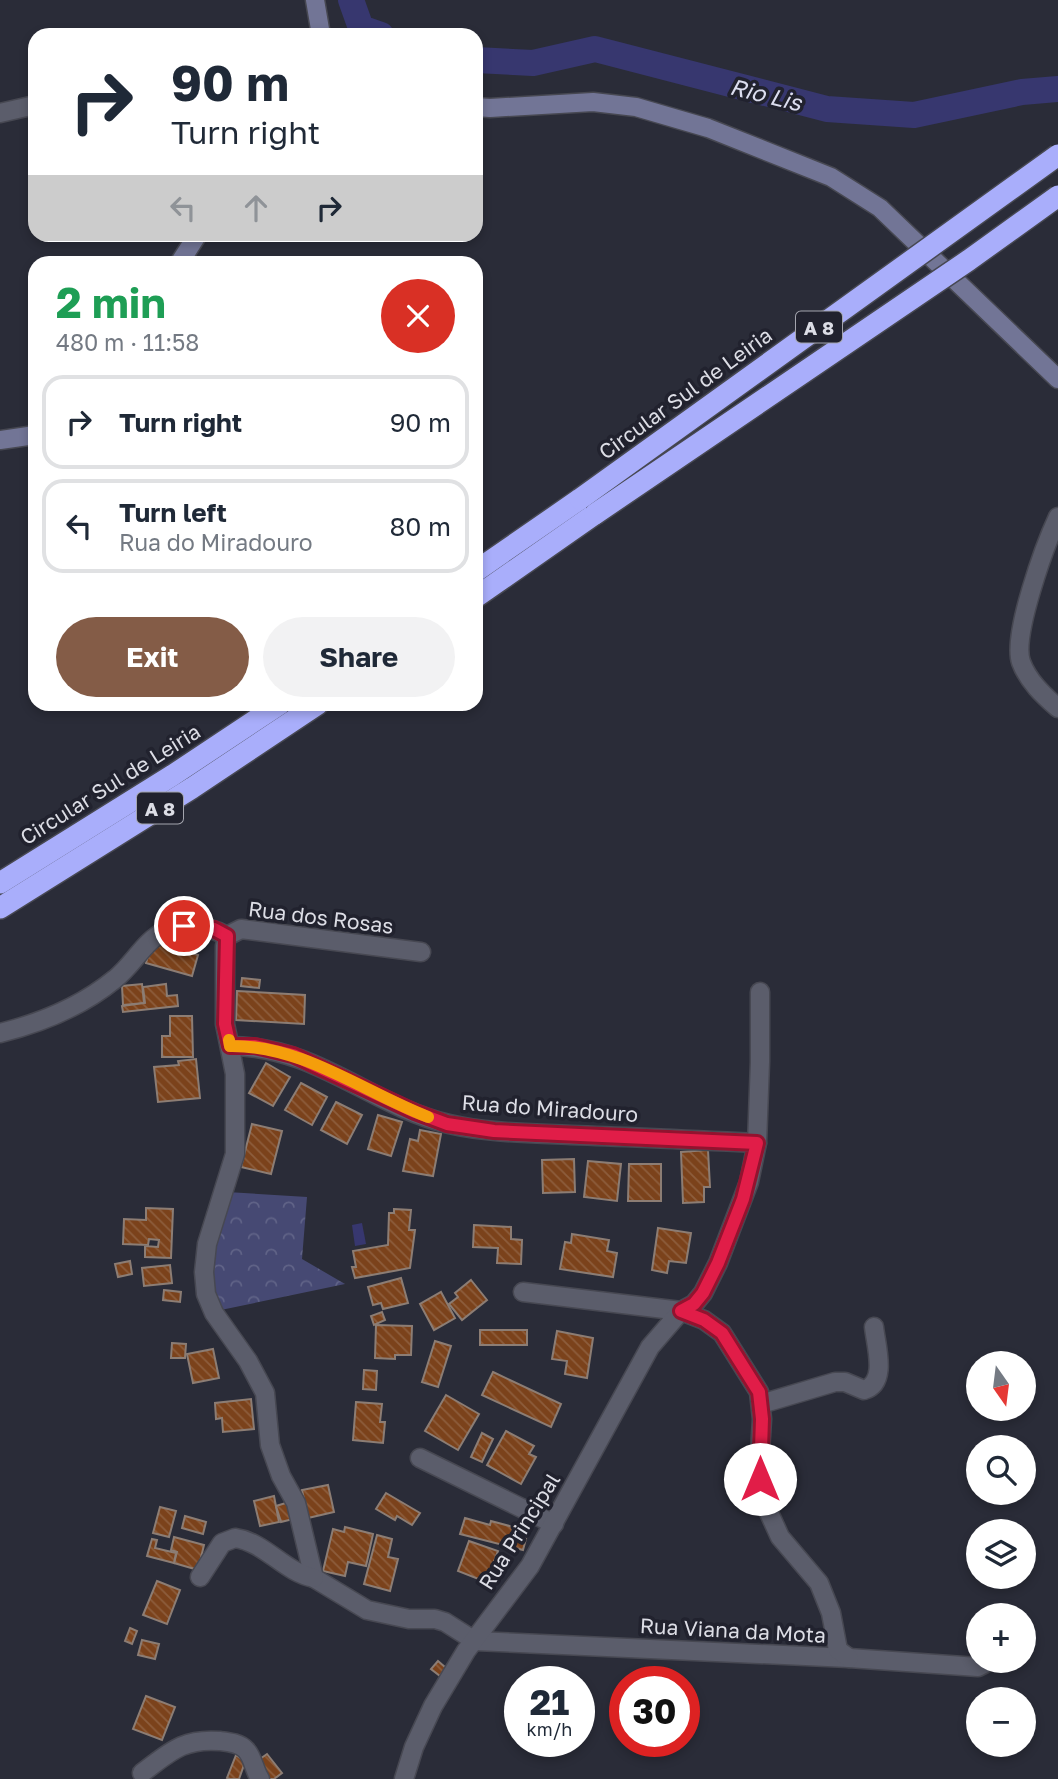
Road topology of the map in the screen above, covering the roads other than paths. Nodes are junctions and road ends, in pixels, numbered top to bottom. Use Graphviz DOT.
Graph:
graph roads {
  1 [pos="316,3"];
  2 [pos="320,28"];
  3 [pos="331,28"];
  4 [pos="28,107"];
  5 [pos="483,109"];
  6 [pos="0,113"];
  7 [pos="1058,155"];
  8 [pos="1058,197"];
  9 [pos="1058,380"];
  10 [pos="28,436"];
  11 [pos="0,440"];
  12 [pos="587,506"];
  13 [pos="1058,517"];
  14 [pos="483,567"];
  15 [pos="483,591"];
  16 [pos="1058,708"];
  17 [pos="269,711"];
  18 [pos="308,711"];
  19 [pos="0,883"];
  20 [pos="0,908"];
  21 [pos="227,936"];
  22 [pos="421,952"];
  23 [pos="760,992"];
  24 [pos="0,1033"];
  25 [pos="230,1046"];
  26 [pos="757,1143"];
  27 [pos="523,1292"];
  28 [pos="681,1311"];
  29 [pos="874,1327"];
  30 [pos="761,1404"];
  31 [pos="420,1458"];
  32 [pos="554,1524"];
  33 [pos="200,1577"];
  34 [pos="314,1578"];
  35 [pos="475,1641"];
  36 [pos="849,1658"];
  37 [pos="966,1666"];
  38 [pos="142,1773"];
  39 [pos="260,1779"];
  40 [pos="404,1779"];
  1 -- 2 [label="main road"];
  1 -- 3 [label="main road"];
  4 -- 6 [label="street"];
  5 -- 9 [label="main road"];
  7 -- 12 [label="highway, Circular Sul de Leiria / A 8, bridge"];
  8 -- 12 [label="highway, Circular Sul de Leiria / A 8, bridge"];
  10 -- 11 [label="main road"];
  12 -- 14 [label="highway, Circular Sul de Leiria / A 8"];
  12 -- 15 [label="highway, Circular Sul de Leiria / A 8"];
  13 -- 16 [label="street"];
  17 -- 19 [label="highway, Circular Sul de Leiria / A 8"];
  18 -- 20 [label="highway, A 8"];
  21 -- 22 [label="street, Rua dos Rosas"];
  21 -- 24 [label="street"];
  21 -- 25 [label="street, Rua dos Rosas"];
  23 -- 26 [label="street, Rua Principal"];
  25 -- 26 [label="street, Rua do Miradouro"];
  25 -- 34 [label="street, Rua dos Rosas"];
  26 -- 28 [label="street, Rua Principal"];
  27 -- 28 [label="street"];
  28 -- 30 [label="street"];
  28 -- 32 [label="street, Rua Principal"];
  29 -- 30 [label="street"];
  30 -- 36 [label="street"];
  31 -- 32 [label="street"];
  32 -- 35 [label="street, Rua Principal"];
  33 -- 34 [label="street"];
  34 -- 35 [label="street"];
  35 -- 36 [label="street, Rua Viana da Mota"];
  35 -- 40 [label="street, Rua Principal"];
  36 -- 37 [label="street, Rua Viana da Mota"];
  38 -- 39 [label="street"];
}
